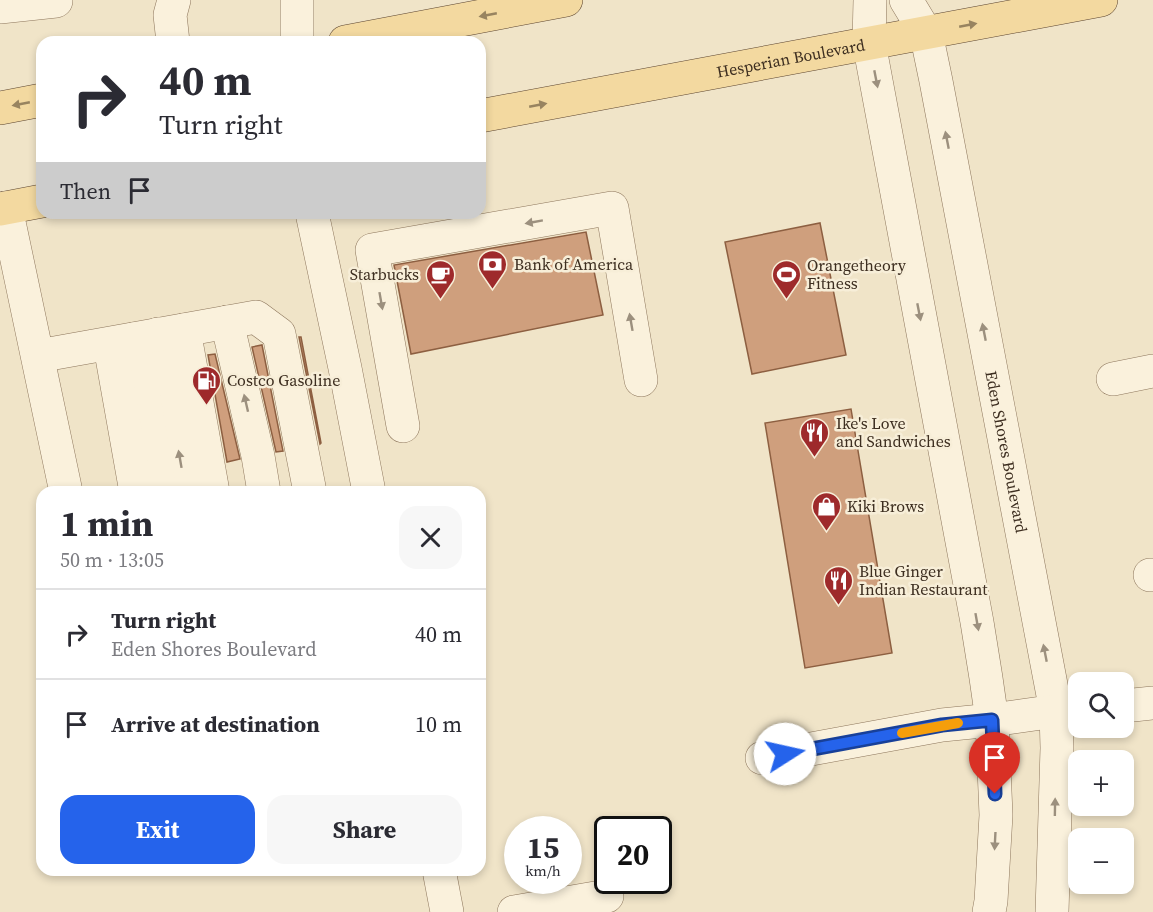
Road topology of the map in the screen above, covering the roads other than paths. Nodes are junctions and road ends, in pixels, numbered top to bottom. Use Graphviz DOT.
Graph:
graph roads {
  1 [pos="58,0"];
  2 [pos="174,0"];
  3 [pos="297,0"];
  4 [pos="566,0"];
  5 [pos="870,0"];
  6 [pos="906,0"];
  7 [pos="1101,0"];
  8 [pos="0,7"];
  9 [pos="926,33"];
  10 [pos="173,36"];
  11 [pos="297,36"];
  12 [pos="377,36"];
  13 [pos="869,43"];
  14 [pos="36,101"];
  15 [pos="0,108"];
  16 [pos="486,115"];
  17 [pos="36,202"];
  18 [pos="3,208"];
  19 [pos="313,219"];
  20 [pos="182,330"];
  21 [pos="38,356"];
  22 [pos="1153,371"];
  23 [pos="1113,379"];
  24 [pos="641,380"];
  25 [pos="403,426"];
  26 [pos="65,486"];
  27 [pos="138,486"];
  28 [pos="161,486"];
  29 [pos="186,486"];
  30 [pos="212,486"];
  31 [pos="240,486"];
  32 [pos="263,486"];
  33 [pos="284,486"];
  34 [pos="309,486"];
  35 [pos="368,486"];
  36 [pos="1153,704"];
  37 [pos="1134,705"];
  38 [pos="1067,710"];
  39 [pos="992,720"];
  40 [pos="762,758"];
  41 [pos="440,876"];
  42 [pos="607,896"];
  43 [pos="447,912"];
  44 [pos="514,912"];
  45 [pos="989,912"];
  46 [pos="1052,912"];
  1 -- 8 [label="street"];
  2 -- 10 [label="street"];
  3 -- 11 [label="street"];
  4 -- 12 [label="main road, one-way"];
  5 -- 13 [label="street"];
  6 -- 9 [label="street, Eden Shores Boulevard"];
  9 -- 7 [label="main road, Hesperian Boulevard, one-way"];
  9 -- 13 [label="main road, Hesperian Boulevard"];
  38 -- 9 [label="street, Eden Shores Boulevard, one-way"];
  16 -- 13 [label="main road, Hesperian Boulevard, one-way"];
  13 -- 39 [label="street, one-way"];
  14 -- 15 [label="main road, one-way"];
  17 -- 18 [label="main road"];
  18 -- 21 [label="street"];
  19 -- 35 [label="street"];
  20 -- 21 [label="street"];
  20 -- 27 [label="street"];
  20 -- 28 [label="street"];
  29 -- 20 [label="street, one-way"];
  20 -- 30 [label="street"];
  20 -- 31 [label="street"];
  32 -- 20 [label="street, one-way"];
  20 -- 33 [label="street"];
  20 -- 34 [label="street"];
  21 -- 26 [label="street"];
  22 -- 23 [label="street"];
  24 -- 25 [label="street, one-way"];
  36 -- 37 [label="street"];
  38 -- 39 [label="street"];
  46 -- 38 [label="street, Eden Shores Boulevard, one-way"];
  39 -- 40 [label="street"];
  39 -- 45 [label="street, one-way"];
  41 -- 43 [label="street"];
  42 -- 44 [label="street"];
}
